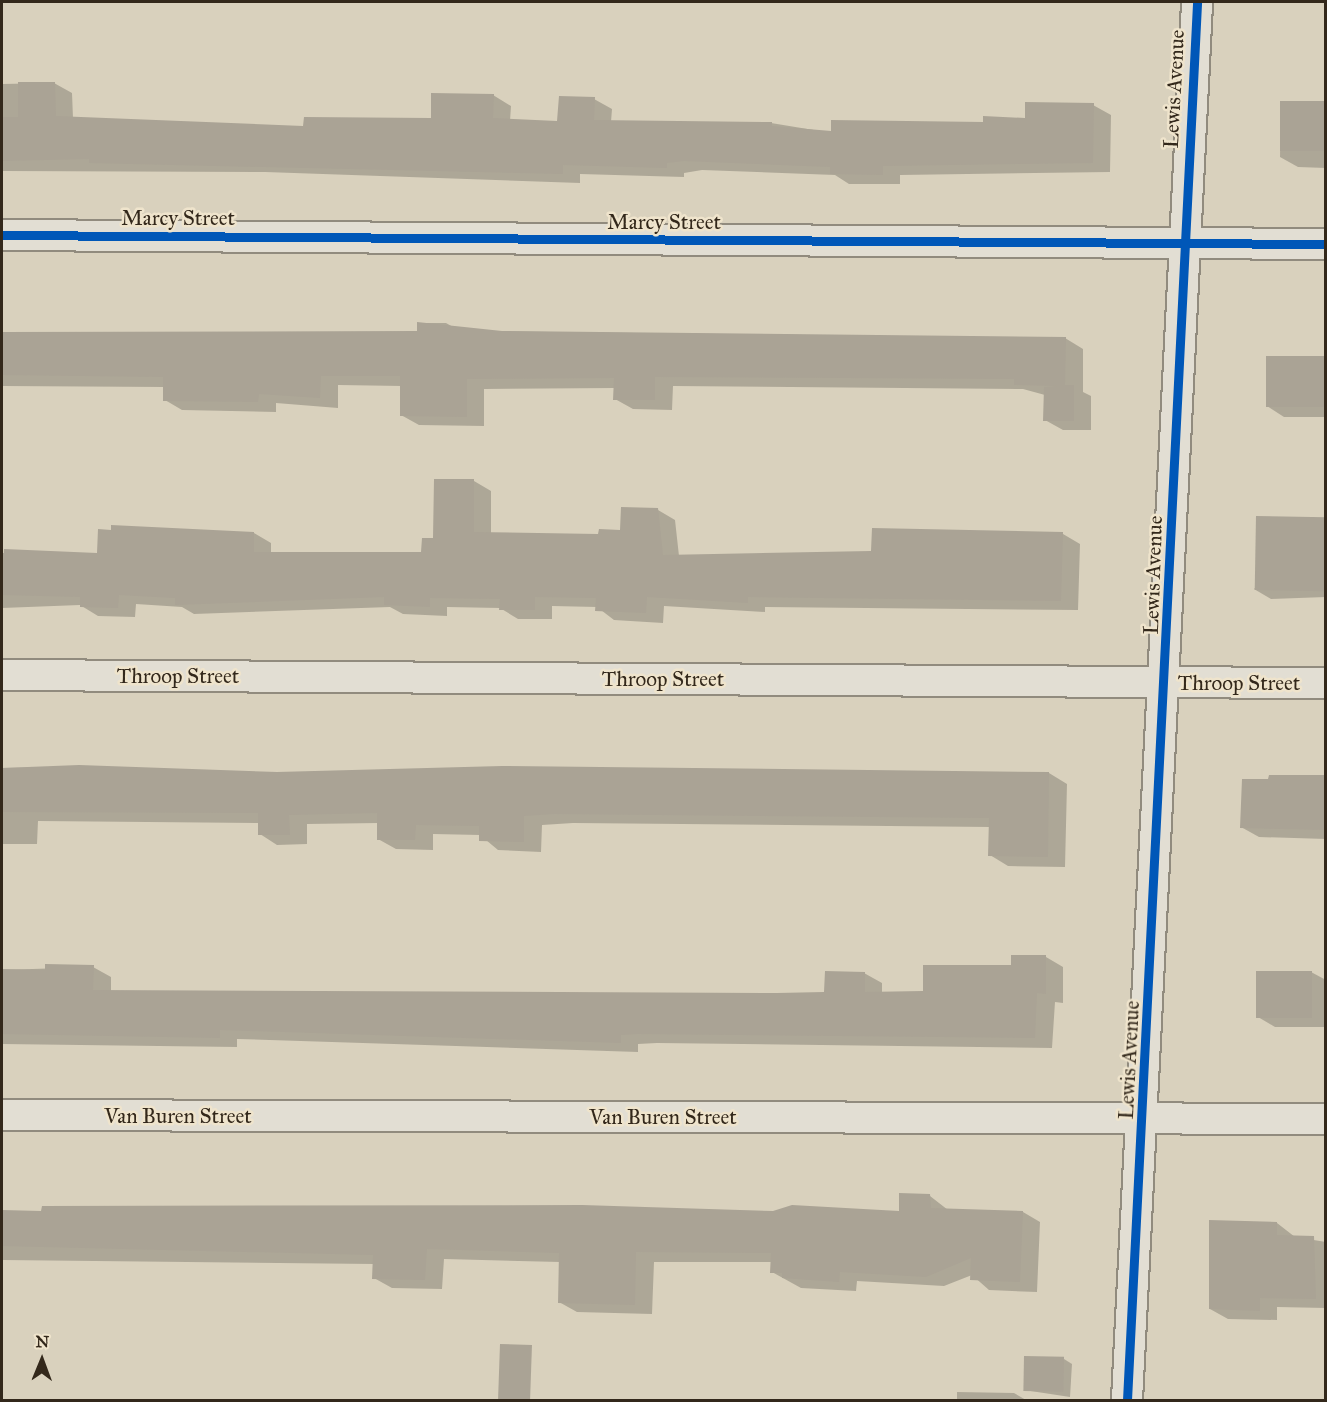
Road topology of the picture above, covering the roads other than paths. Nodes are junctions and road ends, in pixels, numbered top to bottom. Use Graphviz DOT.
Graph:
graph roads {
  1 [pos="1197,2"];
  2 [pos="2,235"];
  3 [pos="1184,243"];
  4 [pos="1326,244"];
  5 [pos="2,675"];
  6 [pos="1167,682"];
  7 [pos="1326,683"];
  8 [pos="2,1115"];
  9 [pos="1144,1119"];
  10 [pos="1326,1119"];
  11 [pos="1127,1401"];
  1 -- 3 [label="street, Lewis Avenue"];
  2 -- 3 [label="street, Marcy Street"];
  3 -- 4 [label="street, Marcy Street"];
  3 -- 6 [label="street, Lewis Avenue"];
  5 -- 6 [label="street, Throop Street"];
  6 -- 7 [label="street, Throop Street"];
  6 -- 9 [label="street, Lewis Avenue"];
  8 -- 9 [label="street, Van Buren Street"];
  9 -- 10 [label="street, Van Buren Street"];
  9 -- 11 [label="street, Lewis Avenue"];
}
